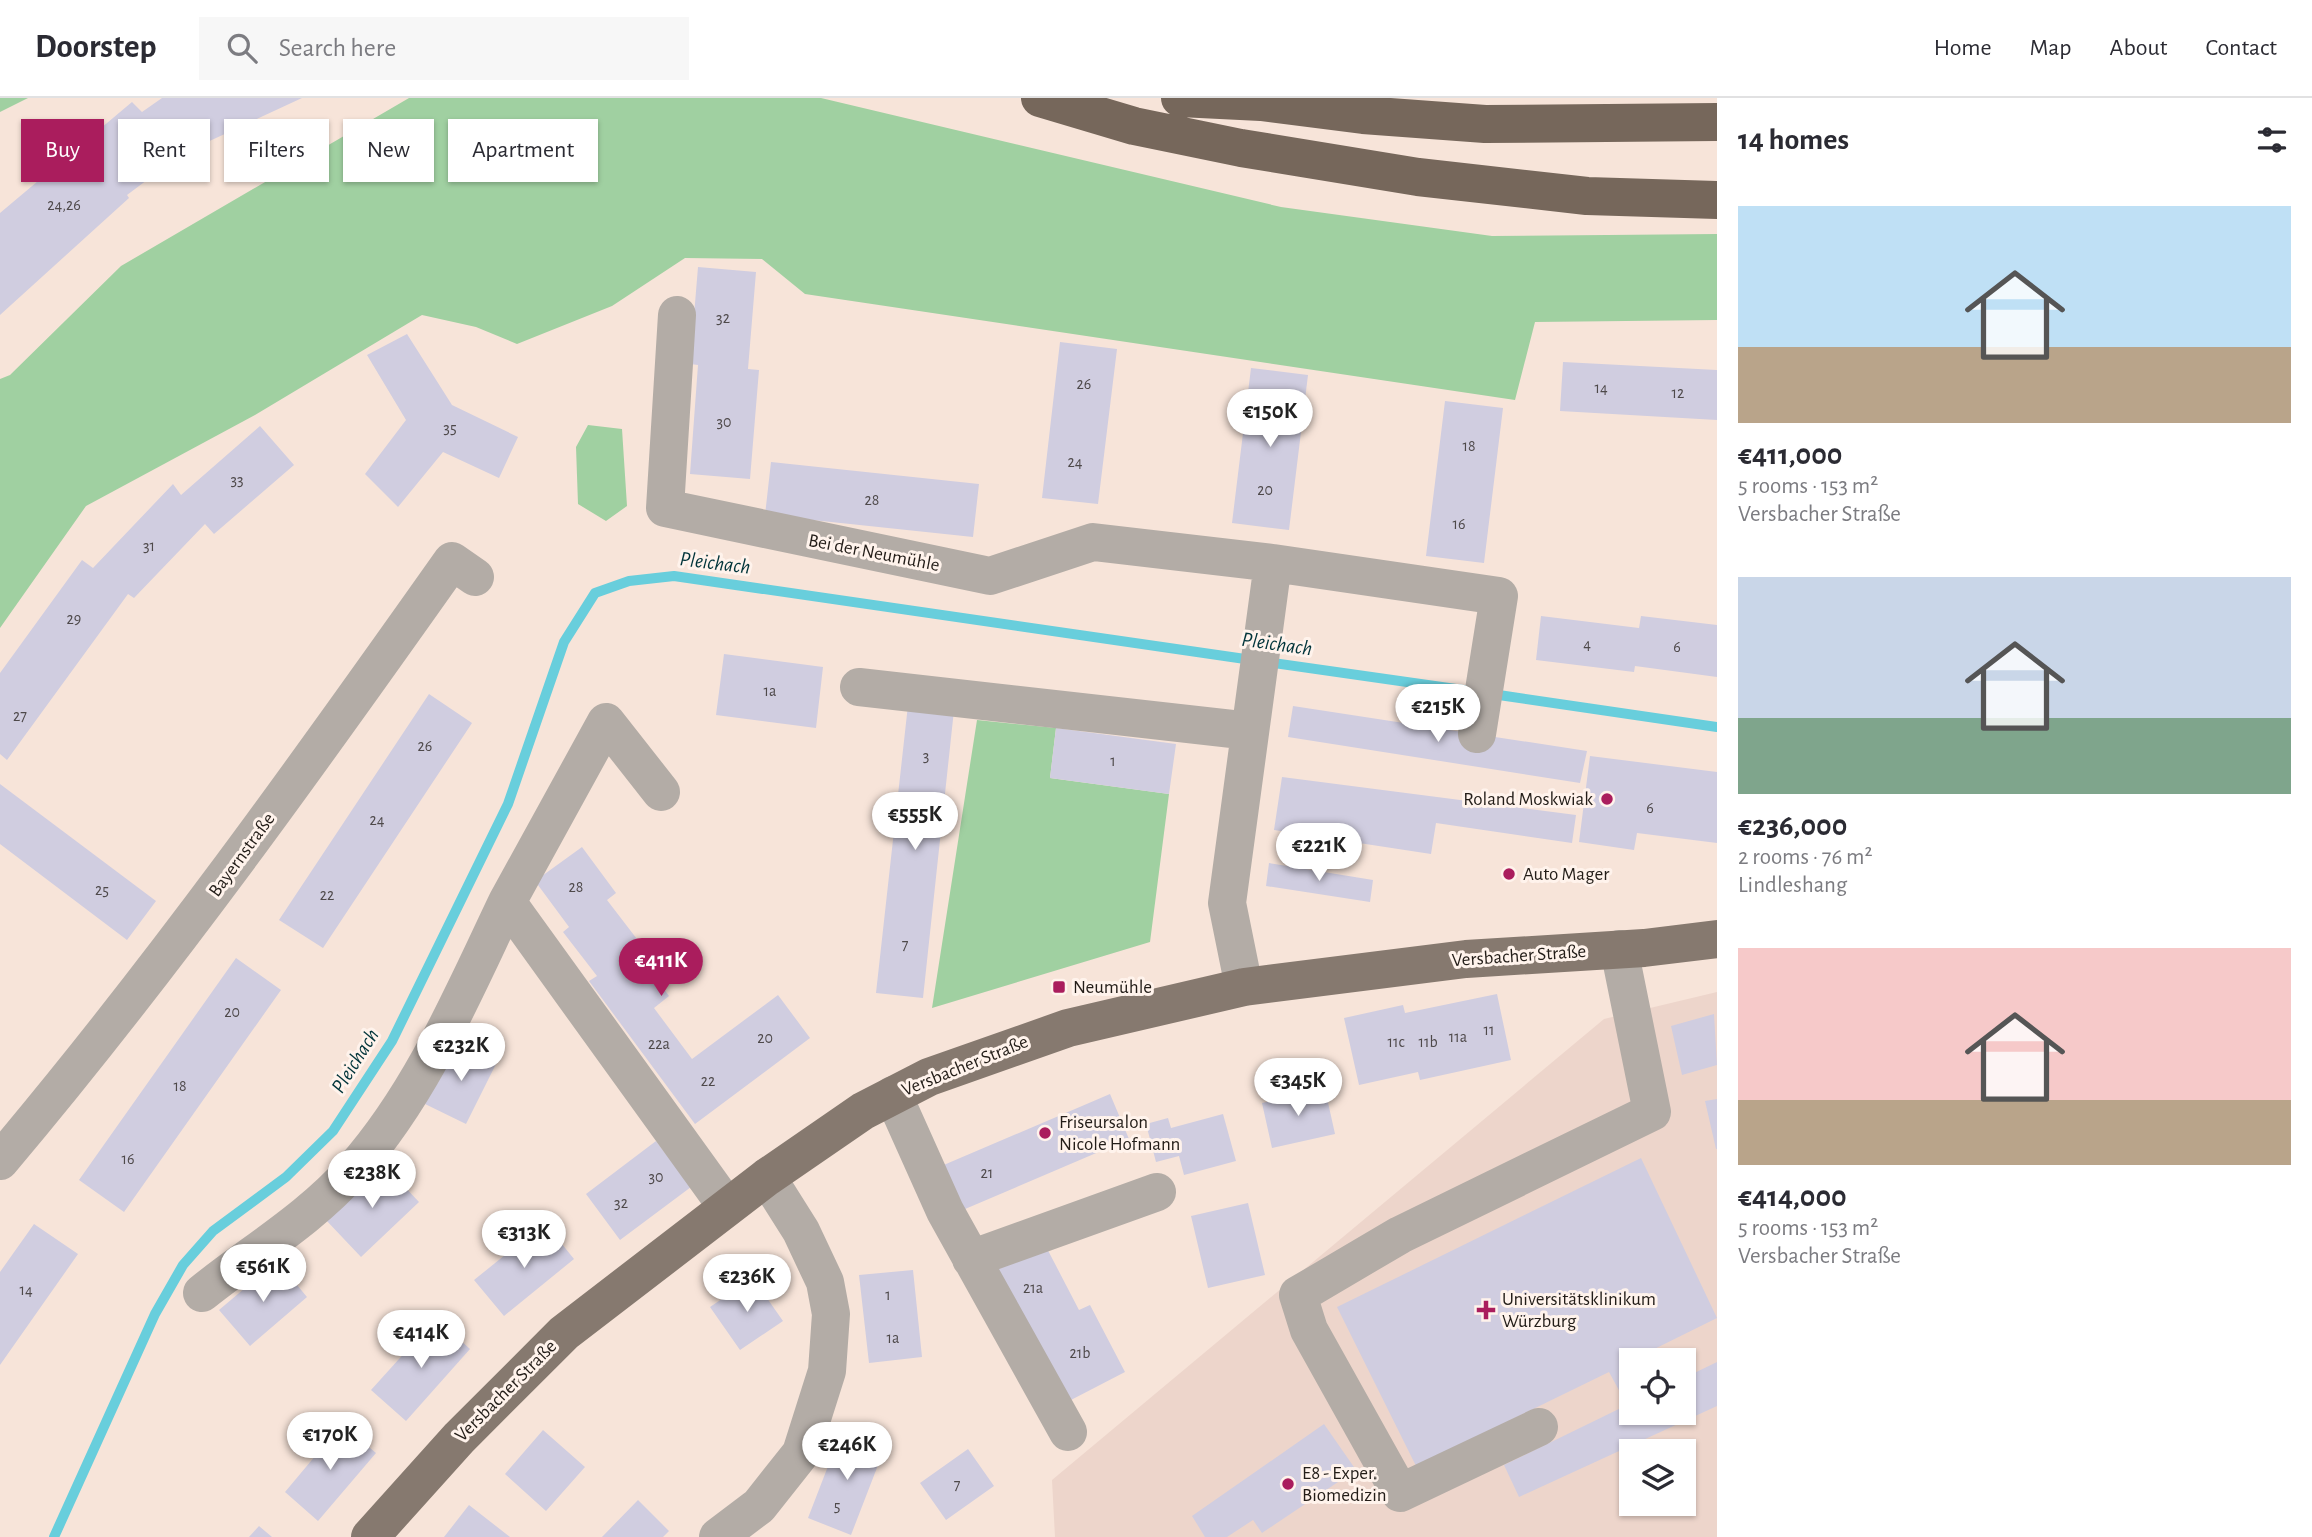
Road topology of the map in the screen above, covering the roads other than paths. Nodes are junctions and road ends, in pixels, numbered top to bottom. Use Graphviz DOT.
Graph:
graph roads {
  1 [pos="1040,98"];
  2 [pos="1180,98"];
  3 [pos="1255,100"];
  4 [pos="1717,122"];
  5 [pos="1717,200"];
  6 [pos="677,314"];
  7 [pos="1273,563"];
  8 [pos="475,577"];
  9 [pos="859,687"];
  10 [pos="1253,714"];
  11 [pos="1466,732"];
  12 [pos="661,792"];
  13 [pos="507,902"];
  14 [pos="1717,939"];
  15 [pos="1619,949"];
  16 [pos="1244,987"];
  17 [pos="892,1095"];
  18 [pos="0,1161"];
  19 [pos="767,1177"];
  20 [pos="1157,1192"];
  21 [pos="727,1206"];
  22 [pos="971,1259"];
  23 [pos="202,1293"];
  24 [pos="1539,1427"];
  25 [pos="1068,1432"];
  26 [pos="370,1537"];
  27 [pos="719,1537"];
  1 -- 5 [label="highway"];
  2 -- 3 [label="highway"];
  3 -- 4 [label="highway"];
  6 -- 7 [label="street, Bei der Neumühle"];
  7 -- 10 [label="street"];
  7 -- 11 [label="street, Bei der Neumühle"];
  8 -- 18 [label="street, Bayernstraße"];
  9 -- 10 [label="street"];
  10 -- 16 [label="street"];
  12 -- 13 [label="street"];
  13 -- 21 [label="street"];
  13 -- 23 [label="street"];
  14 -- 15 [label="main road, Versbacher Straße"];
  15 -- 16 [label="main road, Versbacher Straße"];
  15 -- 24 [label="street"];
  16 -- 17 [label="main road, Versbacher Straße"];
  17 -- 19 [label="main road, Versbacher Straße"];
  17 -- 22 [label="street"];
  19 -- 21 [label="main road, Versbacher Straße"];
  19 -- 27 [label="street"];
  20 -- 22 [label="street"];
  21 -- 26 [label="main road, Versbacher Straße"];
  22 -- 25 [label="street"];
}
